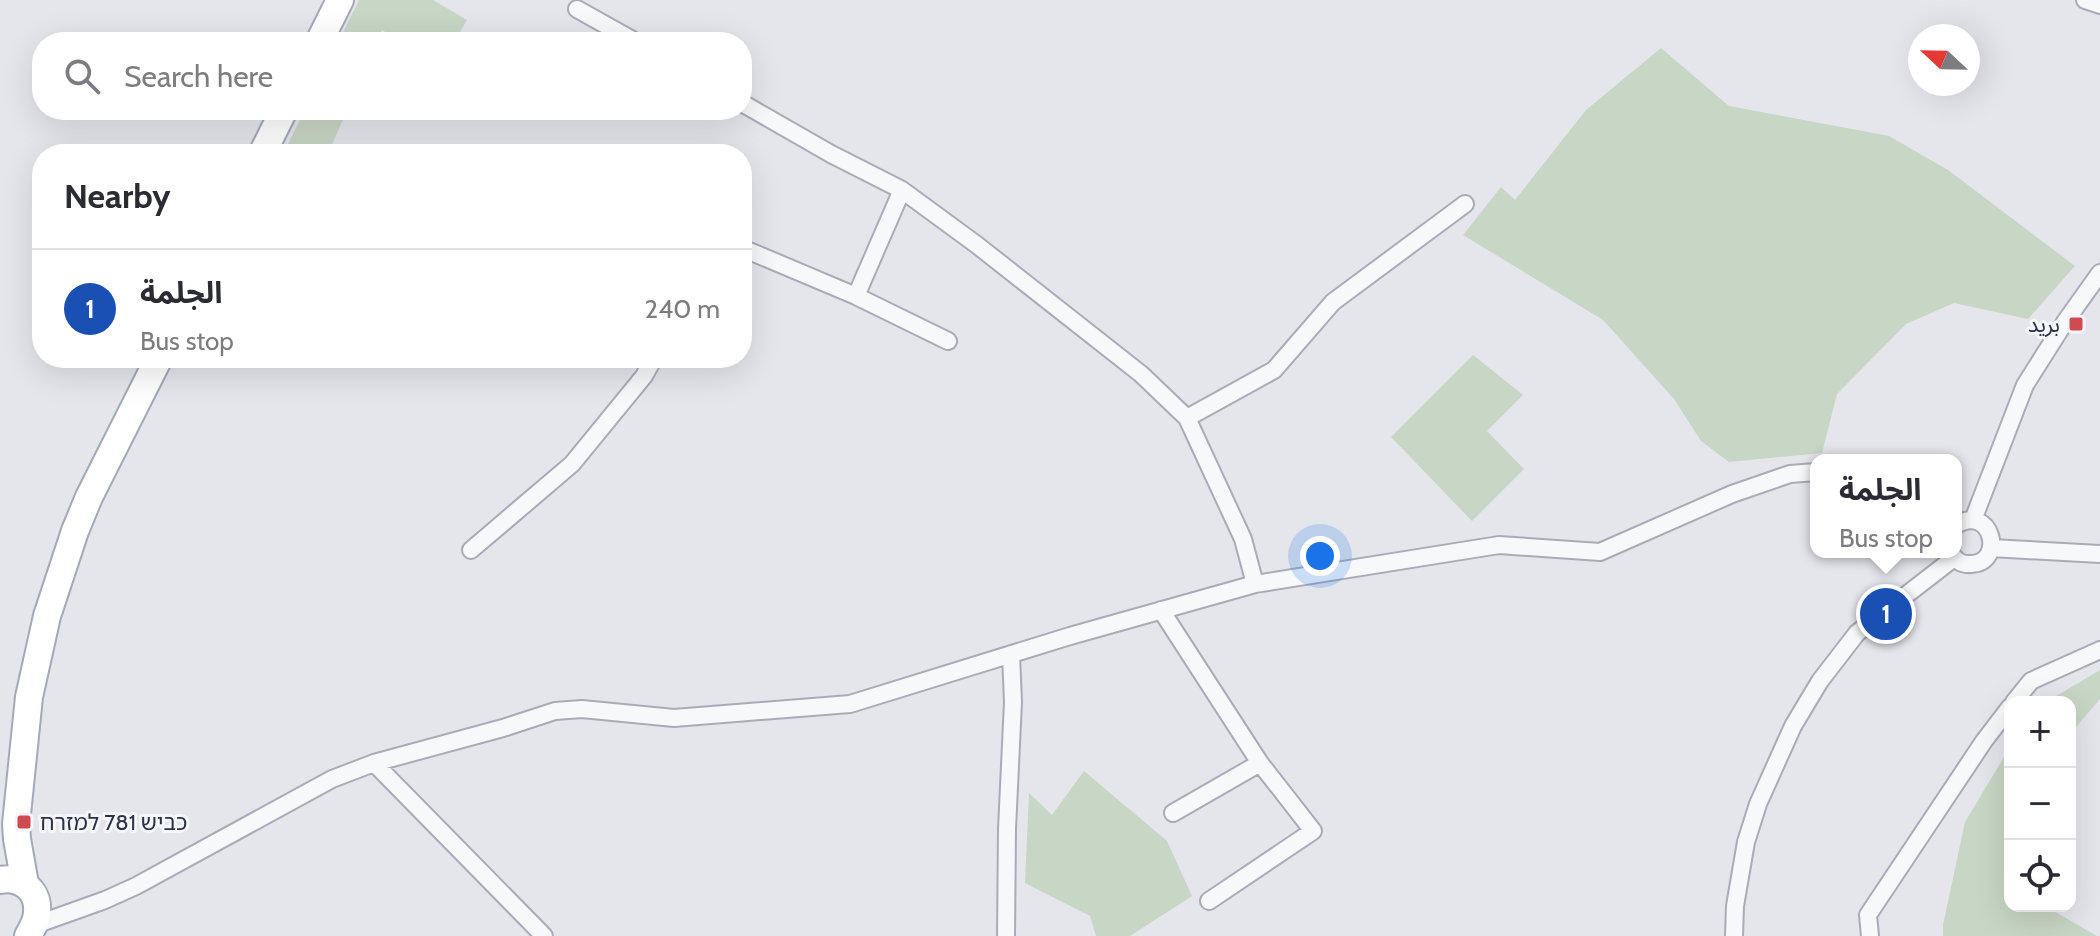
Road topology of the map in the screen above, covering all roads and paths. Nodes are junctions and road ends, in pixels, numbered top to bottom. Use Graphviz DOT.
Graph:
graph roads {
  1 [pos="321,0"];
  2 [pos="340,0"];
  3 [pos="2085,0"];
  4 [pos="2100,5"];
  5 [pos="577,9"];
  6 [pos="305,32"];
  7 [pos="324,32"];
  8 [pos="618,32"];
  9 [pos="752,109"];
  10 [pos="260,120"];
  11 [pos="279,120"];
  12 [pos="248,144"];
  13 [pos="267,144"];
  14 [pos="902,190"];
  15 [pos="1465,204"];
  16 [pos="752,252"];
  17 [pos="2100,273"];
  18 [pos="856,296"];
  19 [pos="948,341"];
  20 [pos="136,368"];
  21 [pos="154,368"];
  22 [pos="648,368"];
  23 [pos="1187,418"];
  24 [pos="1810,472"];
  25 [pos="1973,520"];
  26 [pos="1962,523"];
  27 [pos="1991,548"];
  28 [pos="471,550"];
  29 [pos="2100,554"];
  30 [pos="1948,558"];
  31 [pos="1955,558"];
  32 [pos="1255,584"];
  33 [pos="1161,610"];
  34 [pos="2100,650"];
  35 [pos="1011,654"];
  36 [pos="2019,696"];
  37 [pos="2004,715"];
  38 [pos="374,763"];
  39 [pos="1260,763"];
  40 [pos="1173,813"];
  41 [pos="0,855"];
  42 [pos="19,885"];
  43 [pos="1209,901"];
  44 [pos="83,908"];
  45 [pos="29,932"];
  46 [pos="544,936"];
  47 [pos="1006,936"];
  48 [pos="1734,936"];
  49 [pos="1870,936"];
  1 -- 6 [label="main road"];
  2 -- 7 [label="main road"];
  3 -- 4 [label="street"];
  5 -- 8 [label="street"];
  9 -- 14 [label="street"];
  10 -- 12 [label="main road"];
  11 -- 13 [label="main road"];
  14 -- 18 [label="street"];
  14 -- 23 [label="street"];
  15 -- 23 [label="street"];
  16 -- 18 [label="street"];
  17 -- 25 [label="street"];
  18 -- 19 [label="street"];
  20 -- 41 [label="main road"];
  21 -- 42 [label="main road"];
  22 -- 28 [label="street"];
  23 -- 32 [label="street"];
  24 -- 32 [label="street"];
  25 -- 26 [label="street"];
  25 -- 27 [label="street"];
  27 -- 29 [label="street"];
  27 -- 31 [label="street"];
  30 -- 48 [label="street"];
  32 -- 33 [label="street"];
  33 -- 35 [label="street"];
  33 -- 39 [label="street"];
  34 -- 36 [label="street"];
  35 -- 38 [label="street"];
  35 -- 47 [label="street"];
  37 -- 49 [label="street"];
  38 -- 44 [label="street"];
  38 -- 46 [label="street"];
  39 -- 40 [label="street"];
  39 -- 43 [label="street"];
  42 -- 44 [label="street"];
  42 -- 45 [label="main road"];
  44 -- 45 [label="street"];
}
